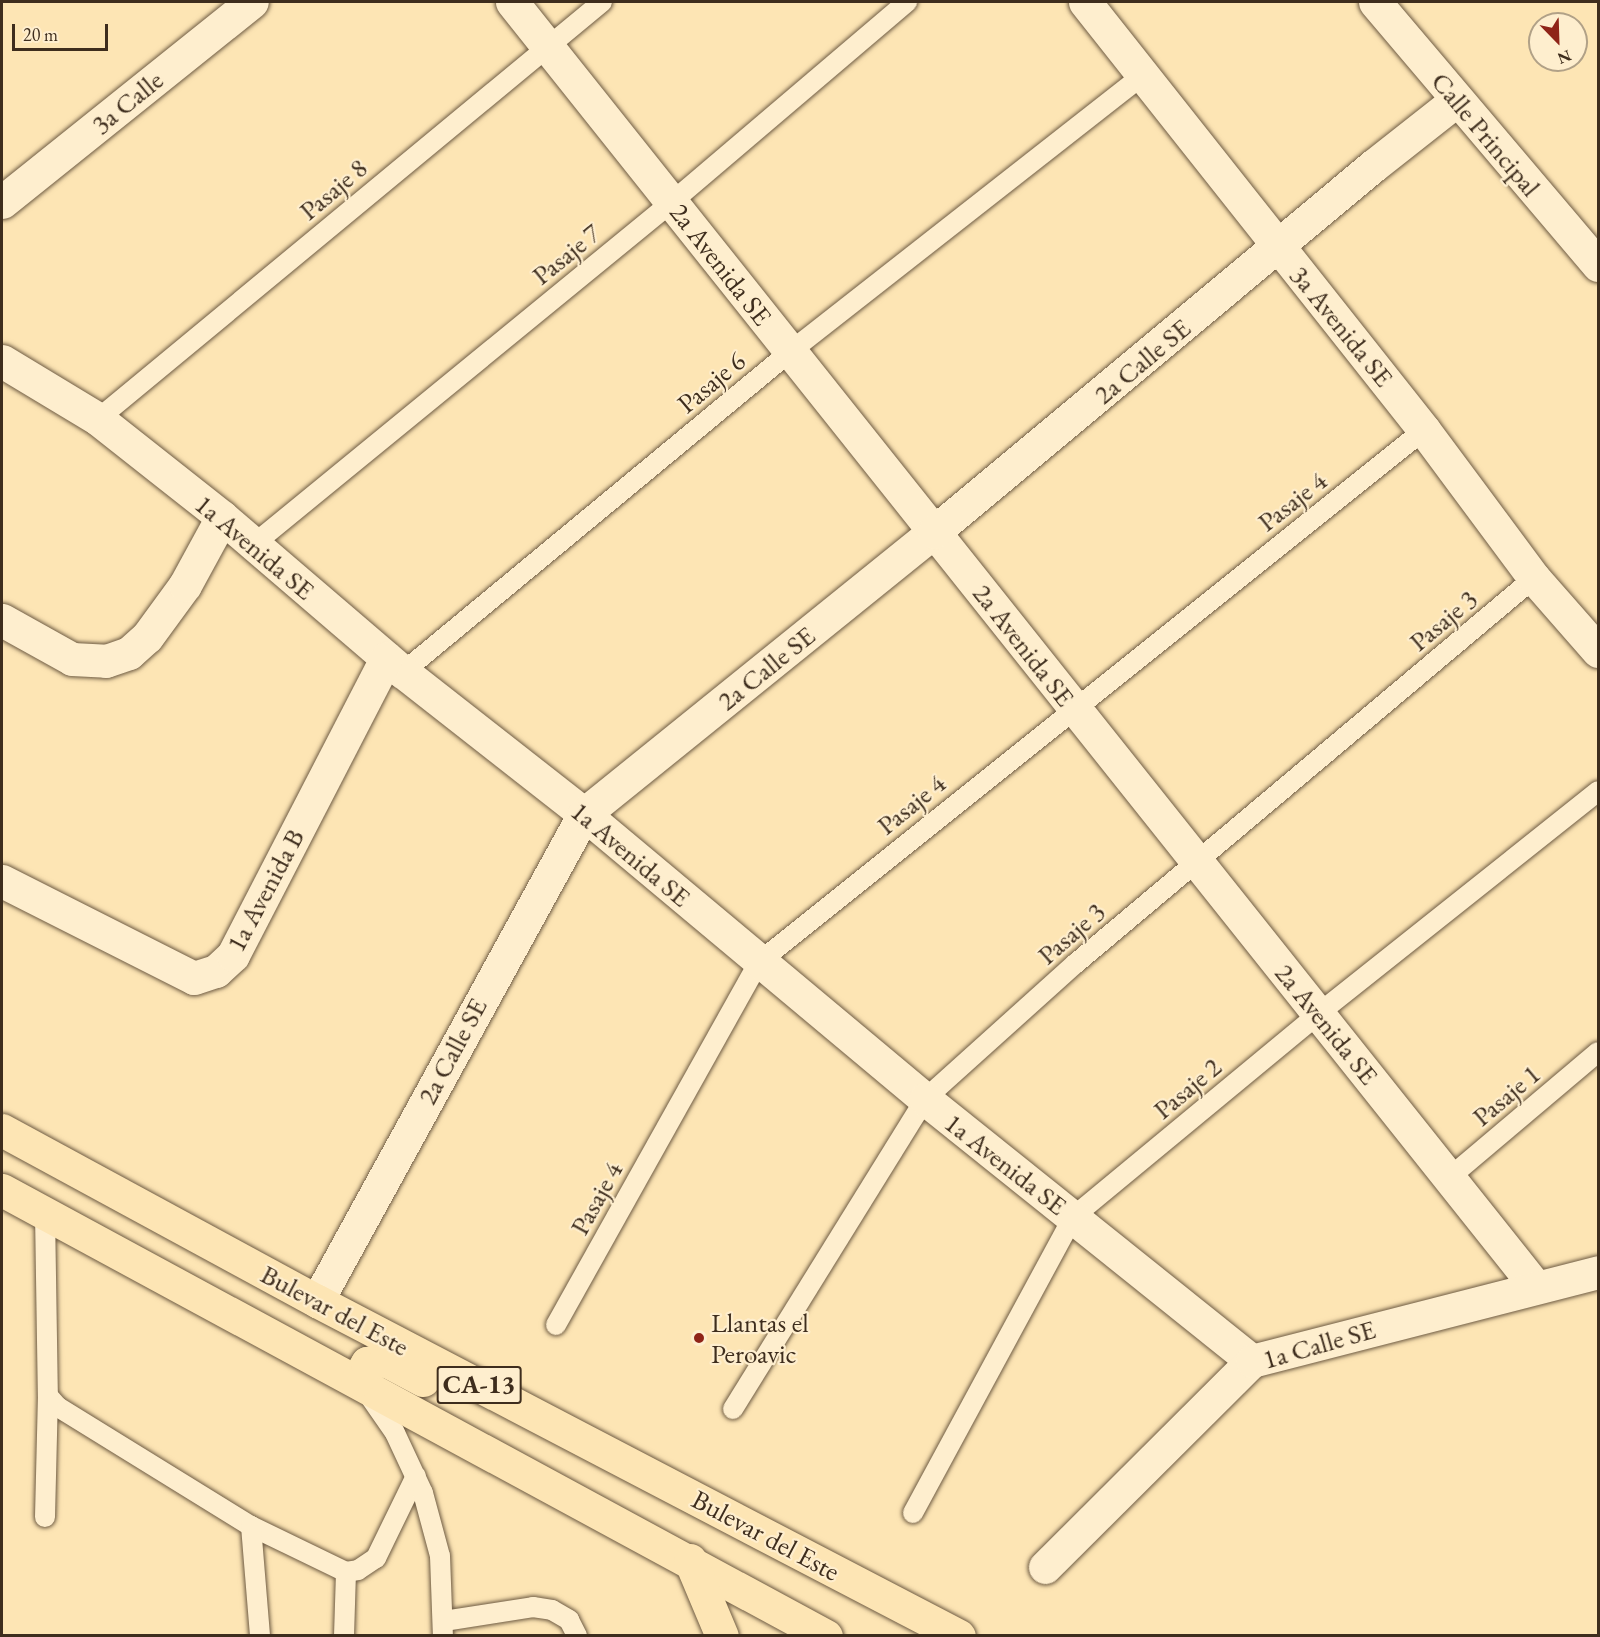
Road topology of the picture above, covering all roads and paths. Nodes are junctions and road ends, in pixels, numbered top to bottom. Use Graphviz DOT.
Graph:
graph roads {
  1 [pos="252,2"];
  2 [pos="512,2"];
  3 [pos="602,2"];
  4 [pos="907,2"];
  5 [pos="1085,2"];
  6 [pos="1375,2"];
  7 [pos="548,46"];
  8 [pos="1144,74"];
  9 [pos="1457,100"];
  10 [pos="2,202"];
  11 [pos="672,202"];
  12 [pos="1279,248"];
  13 [pos="1599,265"];
  14 [pos="791,351"];
  15 [pos="2,361"];
  16 [pos="98,419"];
  17 [pos="1424,430"];
  18 [pos="222,517"];
  19 [pos="934,532"];
  20 [pos="254,544"];
  21 [pos="1534,578"];
  22 [pos="2,620"];
  23 [pos="1599,651"];
  24 [pos="395,665"];
  25 [pos="1074,708"];
  26 [pos="1599,792"];
  27 [pos="584,814"];
  28 [pos="1197,862"];
  29 [pos="2,881"];
  30 [pos="759,962"];
  31 [pos="1318,1014"];
  32 [pos="1599,1052"];
  33 [pos="925,1099"];
  34 [pos="2,1130"];
  35 [pos="1449,1178"];
  36 [pos="2,1190"];
  37 [pos="45,1213"];
  38 [pos="1073,1217"];
  39 [pos="1599,1272"];
  40 [pos="1536,1287"];
  41 [pos="317,1301"];
  42 [pos="556,1325"];
  43 [pos="1251,1361"];
  44 [pos="357,1380"];
  45 [pos="48,1396"];
  46 [pos="734,1409"];
  47 [pos="416,1476"];
  48 [pos="712,1507"];
  49 [pos="913,1513"];
  50 [pos="45,1517"];
  51 [pos="251,1526"];
  52 [pos="690,1560"];
  53 [pos="1045,1566"];
  54 [pos="346,1572"];
  55 [pos="444,1628"];
  56 [pos="260,1635"];
  57 [pos="344,1635"];
  58 [pos="577,1635"];
  59 [pos="722,1635"];
  60 [pos="826,1635"];
  61 [pos="959,1635"];
  1 -- 10 [label="street, 3a Calle"];
  2 -- 7 [label="street, 2a Avenida SE"];
  3 -- 7 [label="lane, Pasaje 8"];
  4 -- 11 [label="lane, Pasaje 7"];
  5 -- 8 [label="street, 3a Avenida SE"];
  6 -- 9 [label="street, Calle Principal"];
  7 -- 11 [label="street, 2a Avenida SE"];
  7 -- 16 [label="lane, Pasaje 8"];
  8 -- 12 [label="street, 3a Avenida SE"];
  8 -- 14 [label="lane, Pasaje 6"];
  9 -- 12 [label="street, 2a Calle SE"];
  9 -- 13 [label="street, Calle Principal"];
  11 -- 14 [label="street, 2a Avenida SE"];
  11 -- 20 [label="lane, Pasaje 7"];
  12 -- 17 [label="street, 3a Avenida SE"];
  12 -- 19 [label="street, 2a Calle SE"];
  14 -- 19 [label="street, 2a Avenida SE"];
  14 -- 24 [label="lane, Pasaje 6"];
  15 -- 16 [label="street, 1a Avenida SE"];
  16 -- 18 [label="street, 1a Avenida SE"];
  17 -- 21 [label="street, 3a Avenida SE"];
  17 -- 25 [label="lane, Pasaje 4"];
  18 -- 20 [label="street, 1a Avenida SE"];
  18 -- 22 [label="street"];
  19 -- 25 [label="street, 2a Avenida SE"];
  19 -- 27 [label="street, 2a Calle SE"];
  20 -- 24 [label="street, 1a Avenida SE"];
  21 -- 23 [label="street, 3a Avenida SE"];
  21 -- 28 [label="lane, Pasaje 3"];
  24 -- 27 [label="street, 1a Avenida SE"];
  24 -- 29 [label="street, 1a Avenida B"];
  25 -- 28 [label="street, 2a Avenida SE"];
  25 -- 30 [label="lane, Pasaje 4"];
  26 -- 31 [label="lane, Pasaje 2"];
  27 -- 30 [label="street, 1a Avenida SE"];
  27 -- 41 [label="street, 2a Calle SE"];
  28 -- 31 [label="street, 2a Avenida SE"];
  28 -- 33 [label="lane, Pasaje 3"];
  30 -- 33 [label="street, 1a Avenida SE"];
  30 -- 42 [label="lane, Pasaje 4"];
  31 -- 35 [label="street, 2a Avenida SE"];
  31 -- 38 [label="lane, Pasaje 2"];
  32 -- 35 [label="lane, Pasaje 1"];
  33 -- 38 [label="street, 1a Avenida SE"];
  33 -- 46 [label="lane, Pasaje 3"];
  34 -- 41 [label="highway, Bulevar del Este / CA-13"];
  35 -- 40 [label="street, 2a Avenida SE"];
  36 -- 37 [label="highway, Bulevar del Este / CA-13"];
  37 -- 44 [label="highway, Bulevar del Este / CA-13"];
  37 -- 45 [label="lane"];
  38 -- 43 [label="street, 1a Avenida SE"];
  38 -- 49 [label="lane, Pasaje 2"];
  39 -- 40 [label="street, 1a Calle SE"];
  40 -- 43 [label="street, 1a Calle SE"];
  41 -- 48 [label="highway, Bulevar del Este / CA-13"];
  43 -- 53 [label="street, 1a Calle SE"];
  44 -- 47 [label="lane"];
  44 -- 48 [label="highway"];
  44 -- 52 [label="highway, Bulevar del Este / CA-13"];
  45 -- 50 [label="lane"];
  45 -- 51 [label="lane"];
  47 -- 54 [label="lane"];
  47 -- 55 [label="lane"];
  48 -- 61 [label="highway, Bulevar del Este / CA-13"];
  51 -- 54 [label="lane"];
  51 -- 56 [label="lane"];
  52 -- 59 [label="highway"];
  52 -- 60 [label="highway, Bulevar del Este / CA-13"];
  54 -- 57 [label="lane"];
  55 -- 58 [label="lane"];
}
